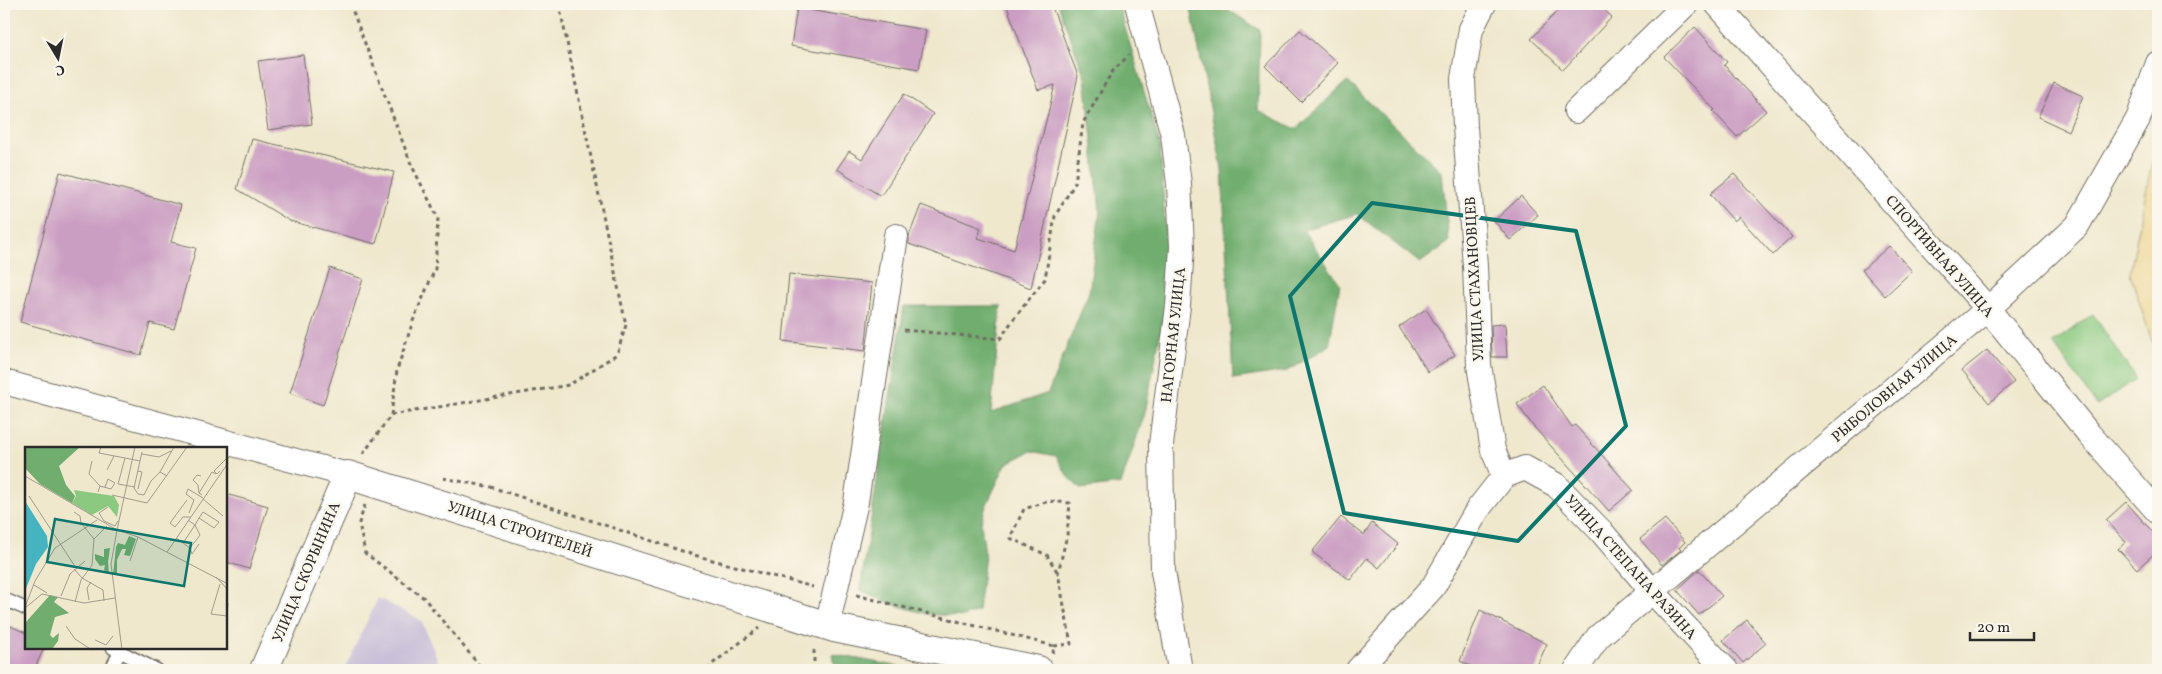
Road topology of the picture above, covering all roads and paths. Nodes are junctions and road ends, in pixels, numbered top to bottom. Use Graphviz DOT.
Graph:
graph roads {
  1 [pos="350,4"];
  2 [pos="560,4"];
  3 [pos="1137,4"];
  4 [pos="1484,4"];
  5 [pos="1686,4"];
  6 [pos="1717,4"];
  7 [pos="1147,37"];
  8 [pos="2158,63"];
  9 [pos="1576,111"];
  10 [pos="896,236"];
  11 [pos="1988,309"];
  12 [pos="884,329"];
  13 [pos="4,382"];
  14 [pos="391,415"];
  15 [pos="348,475"];
  16 [pos="434,476"];
  17 [pos="1504,476"];
  18 [pos="373,483"];
  19 [pos="2158,512"];
  20 [pos="1058,574"];
  21 [pos="836,590"];
  22 [pos="1652,591"];
  23 [pos="4,599"];
  24 [pos="25,609"];
  25 [pos="775,610"];
  26 [pos="827,626"];
  27 [pos="1054,646"];
  28 [pos="116,649"];
  29 [pos="1045,662"];
  30 [pos="111,670"];
  31 [pos="157,670"];
  32 [pos="264,670"];
  33 [pos="483,670"];
  34 [pos="708,670"];
  35 [pos="1180,670"];
  36 [pos="1358,670"];
  37 [pos="1576,670"];
  38 [pos="1726,670"];
  1 -- 14 [label="path"];
  2 -- 14 [label="path"];
  3 -- 7 [label="street, НАГОРНАЯ УЛИЦА"];
  4 -- 17 [label="street, УЛИЦА СТАХАНОВЦЕВ"];
  5 -- 9 [label="street"];
  6 -- 11 [label="street, СПОРТИВНАЯ УЛИЦА"];
  7 -- 12 [label="path"];
  7 -- 35 [label="street, НАГОРНАЯ УЛИЦА"];
  8 -- 11 [label="street, РЫБОЛОВНАЯ УЛИЦА"];
  10 -- 12 [label="street"];
  11 -- 19 [label="street, СПОРТИВНАЯ УЛИЦА"];
  11 -- 22 [label="street, РЫБОЛОВНАЯ УЛИЦА"];
  12 -- 21 [label="street"];
  13 -- 15 [label="street, УЛИЦА СТРОИТЕЛЕЙ"];
  14 -- 15 [label="path"];
  15 -- 18 [label="street, УЛИЦА СТРОИТЕЛЕЙ"];
  15 -- 32 [label="street, УЛИЦА СКОРЫНИНА"];
  16 -- 21 [label="path"];
  17 -- 22 [label="street, УЛИЦА СТЕПАНА РАЗИНА"];
  17 -- 36 [label="street"];
  18 -- 25 [label="street, УЛИЦА СТРОИТЕЛЕЙ"];
  18 -- 33 [label="path"];
  20 -- 20 [label="path"];
  20 -- 27 [label="path"];
  21 -- 26 [label="street"];
  21 -- 27 [label="path"];
  22 -- 37 [label="street, РЫБОЛОВНАЯ УЛИЦА"];
  22 -- 38 [label="street, УЛИЦА СТЕПАНА РАЗИНА"];
  23 -- 24 [label="lane"];
  25 -- 26 [label="street, УЛИЦА СТРОИТЕЛЕЙ"];
  25 -- 34 [label="path"];
  26 -- 29 [label="street, УЛИЦА СТРОИТЕЛЕЙ"];
  27 -- 29 [label="path"];
  28 -- 30 [label="lane"];
  28 -- 31 [label="lane"];
}
